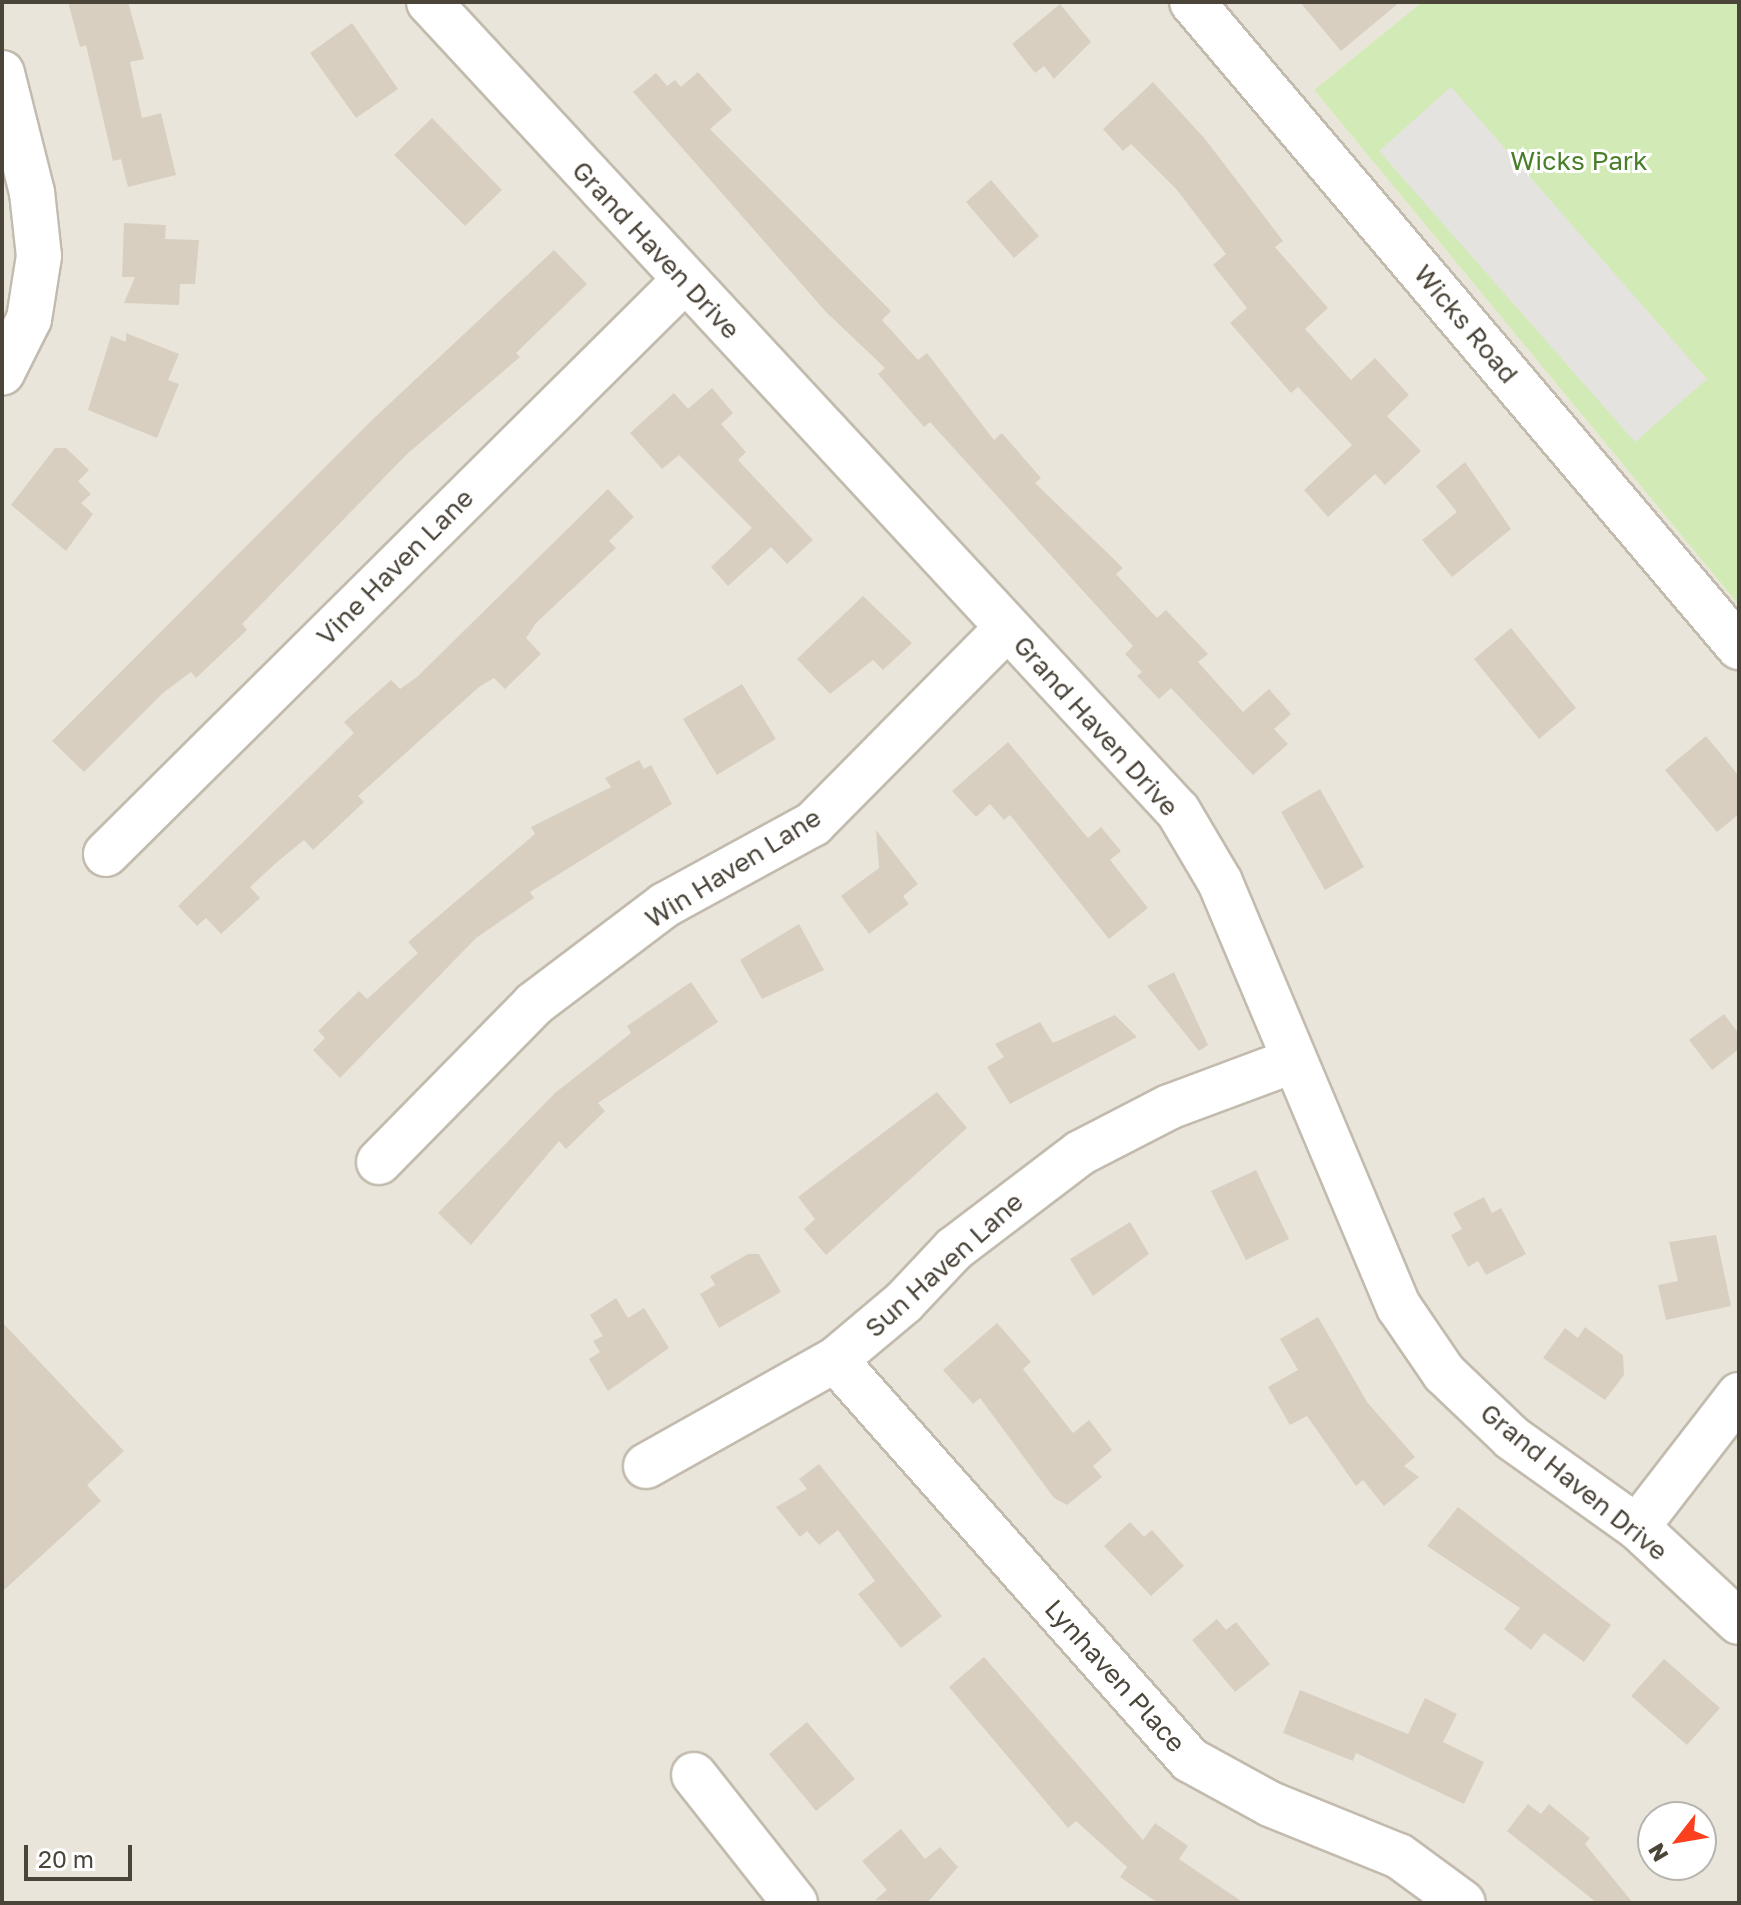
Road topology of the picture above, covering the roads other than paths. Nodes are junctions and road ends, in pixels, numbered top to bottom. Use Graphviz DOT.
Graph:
graph roads {
  1 [pos="429,2"];
  2 [pos="1192,2"];
  3 [pos="2,73"];
  4 [pos="684,281"];
  5 [pos="2,373"];
  6 [pos="1007,628"];
  7 [pos="1739,647"];
  8 [pos="106,854"];
  9 [pos="1293,1061"];
  10 [pos="379,1162"];
  11 [pos="835,1360"];
  12 [pos="1739,1395"];
  13 [pos="646,1466"];
  14 [pos="1637,1527"];
  15 [pos="1739,1622"];
  16 [pos="694,1775"];
  17 [pos="795,1903"];
  18 [pos="1463,1903"];
  1 -- 4 [label="street, Grand Haven Drive"];
  2 -- 7 [label="street, Wicks Road"];
  3 -- 5 [label="street"];
  4 -- 6 [label="street, Grand Haven Drive"];
  4 -- 8 [label="street, Vine Haven Lane"];
  6 -- 9 [label="street, Grand Haven Drive"];
  6 -- 10 [label="street, Win Haven Lane"];
  9 -- 11 [label="street, Sun Haven Lane"];
  9 -- 14 [label="street, Grand Haven Drive"];
  11 -- 13 [label="street, Sun Haven Lane"];
  11 -- 18 [label="street, Lynhaven Place"];
  12 -- 14 [label="street"];
  14 -- 15 [label="street, Grand Haven Drive"];
  16 -- 17 [label="street"];
}
